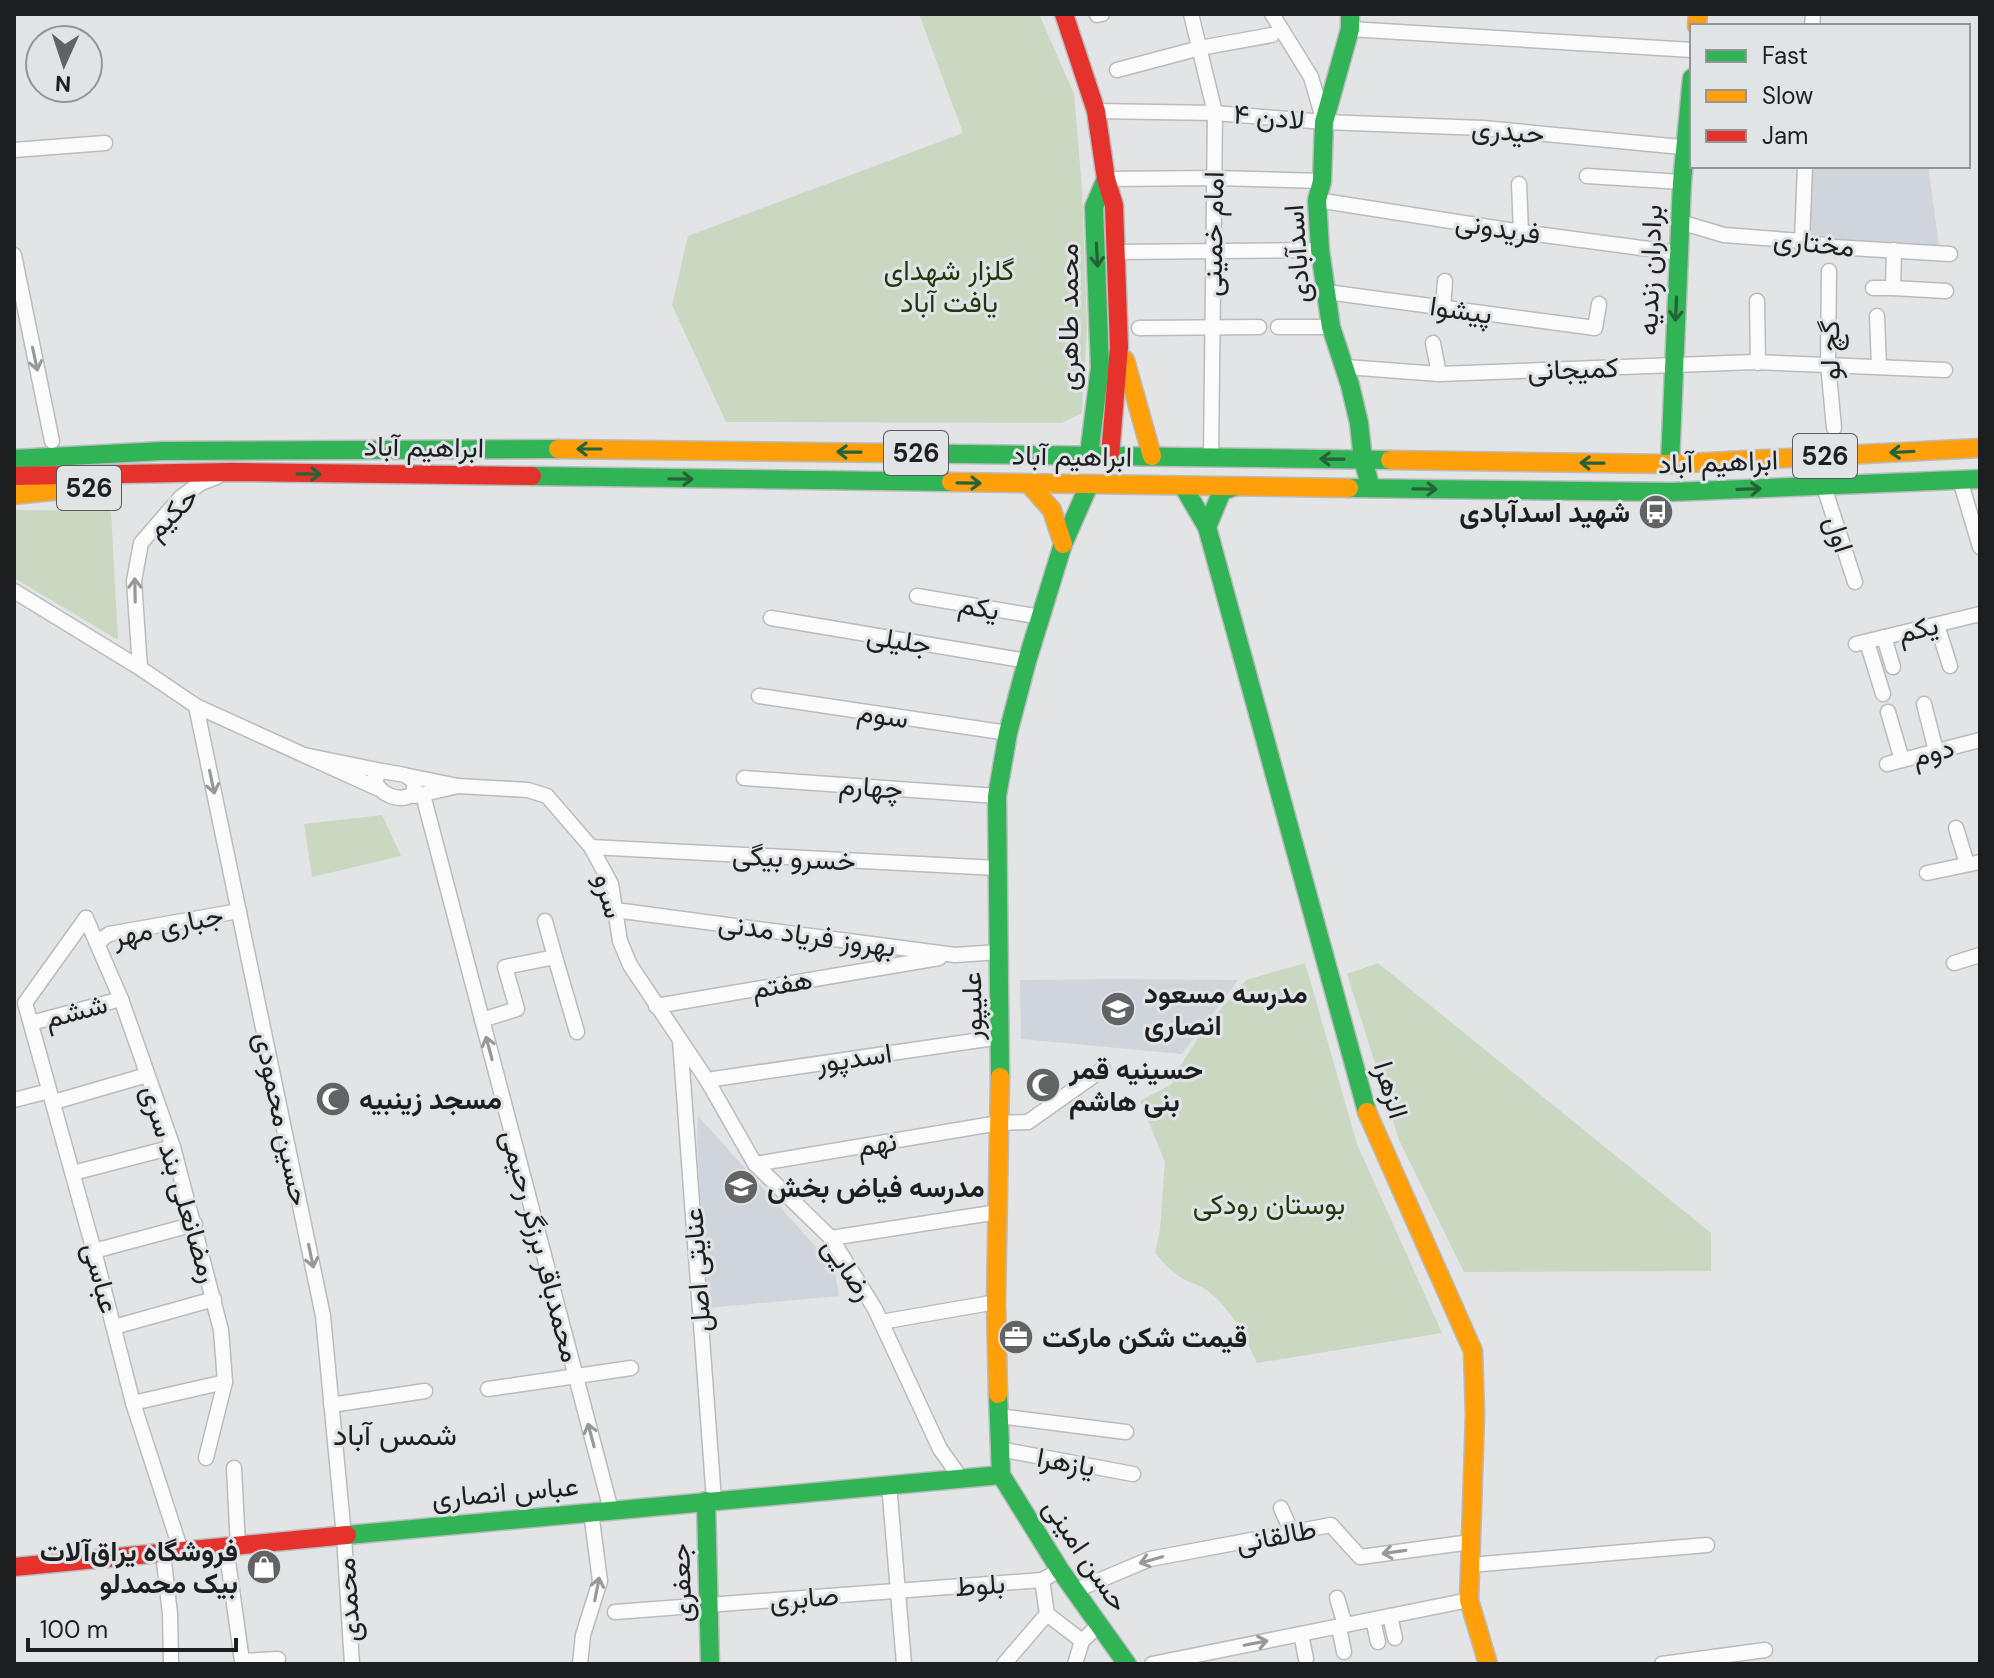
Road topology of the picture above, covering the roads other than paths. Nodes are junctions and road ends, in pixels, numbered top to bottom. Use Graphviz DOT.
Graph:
graph roads {
  1 [pos="1064,14"];
  2 [pos="1191,14"];
  3 [pos="1272,14"];
  4 [pos="1350,22"];
  5 [pos="1272,35"];
  6 [pos="1200,48"];
  7 [pos="1690,50"];
  8 [pos="1117,70"];
  9 [pos="1096,111"];
  10 [pos="1215,113"];
  11 [pos="1690,113"];
  12 [pos="1324,122"];
  13 [pos="105,143"];
  14 [pos="1688,148"];
  15 [pos="14,150"];
  16 [pos="1805,168"];
  17 [pos="1587,176"];
  18 [pos="1214,178"];
  19 [pos="1106,179"];
  20 [pos="1322,181"];
  21 [pos="1682,182"];
  22 [pos="1519,184"];
  23 [pos="1317,200"];
  24 [pos="1680,222"];
  25 [pos="1521,232"];
  26 [pos="1802,241"];
  27 [pos="1320,250"];
  28 [pos="1894,250"];
  29 [pos="1213,251"];
  30 [pos="1117,252"];
  31 [pos="1679,253"];
  32 [pos="1950,254"];
  33 [pos="14,255"];
  34 [pos="1829,271"];
  35 [pos="1445,281"];
  36 [pos="1873,288"];
  37 [pos="1893,288"];
  38 [pos="1946,291"];
  39 [pos="1327,292"];
  40 [pos="1757,301"];
  41 [pos="1599,304"];
  42 [pos="1443,308"];
  43 [pos="1877,316"];
  44 [pos="1212,326"];
  45 [pos="1259,327"];
  46 [pos="1278,327"];
  47 [pos="1331,327"];
  48 [pos="1139,328"];
  49 [pos="1118,336"];
  50 [pos="1433,343"];
  51 [pos="1758,363"];
  52 [pos="1828,364"];
  53 [pos="1674,366"];
  54 [pos="1346,367"];
  55 [pos="1879,367"];
  56 [pos="1945,370"];
  57 [pos="1439,374"];
  58 [pos="1834,428"];
  59 [pos="52,441"];
  60 [pos="14,445"];
  61 [pos="1980,448"];
  62 [pos="162,451"];
  63 [pos="755,451"];
  64 [pos="1089,455"];
  65 [pos="1110,456"];
  66 [pos="1152,456"];
  67 [pos="1211,456"];
  68 [pos="14,459"];
  69 [pos="1363,460"];
  70 [pos="1670,464"];
  71 [pos="162,472"];
  72 [pos="231,472"];
  73 [pos="14,476"];
  74 [pos="1980,479"];
  75 [pos="756,480"];
  76 [pos="1960,480"];
  77 [pos="1029,484"];
  78 [pos="1089,485"];
  79 [pos="1183,486"];
  80 [pos="1234,487"];
  81 [pos="1824,487"];
  82 [pos="1371,488"];
  83 [pos="14,495"];
  84 [pos="1207,527"];
  85 [pos="1063,544"];
  86 [pos="1980,547"];
  87 [pos="1855,582"];
  88 [pos="14,591"];
  89 [pos="917,596"];
  90 [pos="1980,614"];
  91 [pos="1041,617"];
  92 [pos="771,618"];
  93 [pos="1937,625"];
  94 [pos="1884,637"];
  95 [pos="1027,661"];
  96 [pos="1950,666"];
  97 [pos="1893,667"];
  98 [pos="140,668"];
  99 [pos="1883,694"];
  100 [pos="759,696"];
  101 [pos="1924,704"];
  102 [pos="196,706"];
  103 [pos="1888,712"];
  104 [pos="1008,733"];
  105 [pos="1980,740"];
  106 [pos="1936,751"];
  107 [pos="304,755"];
  108 [pos="382,771"];
  109 [pos="405,775"];
  110 [pos="744,778"];
  111 [pos="458,786"];
  112 [pos="377,788"];
  113 [pos="423,795"];
  114 [pos="997,796"];
  115 [pos="407,798"];
  116 [pos="1956,828"];
  117 [pos="591,847"];
  118 [pos="1974,863"];
  119 [pos="997,868"];
  120 [pos="1927,873"];
  121 [pos="615,910"];
  122 [pos="239,911"];
  123 [pos="545,921"];
  124 [pos="97,943"];
  125 [pos="999,952"];
  126 [pos="955,955"];
  127 [pos="1980,955"];
  128 [pos="555,957"];
  129 [pos="1954,963"];
  130 [pos="121,999"];
  131 [pos="25,1003"];
  132 [pos="656,1006"];
  133 [pos="482,1020"];
  134 [pos="31,1023"];
  135 [pos="577,1032"];
  136 [pos="1001,1037"];
  137 [pos="680,1039"];
  138 [pos="1103,1069"];
  139 [pos="147,1075"];
  140 [pos="707,1080"];
  141 [pos="51,1096"];
  142 [pos="14,1100"];
  143 [pos="999,1123"];
  144 [pos="173,1147"];
  145 [pos="755,1164"];
  146 [pos="73,1173"];
  147 [pos="998,1212"];
  148 [pos="195,1224"];
  149 [pos="831,1238"];
  150 [pos="94,1251"];
  151 [pos="214,1299"];
  152 [pos="996,1302"];
  153 [pos="881,1322"];
  154 [pos="114,1327"];
  155 [pos="631,1368"];
  156 [pos="575,1376"];
  157 [pos="225,1382"];
  158 [pos="488,1389"];
  159 [pos="425,1391"];
  160 [pos="133,1403"];
  161 [pos="331,1405"];
  162 [pos="998,1416"];
  163 [pos="1126,1432"];
  164 [pos="999,1449"];
  165 [pos="206,1458"];
  166 [pos="234,1468"];
  167 [pos="1133,1474"];
  168 [pos="1001,1475"];
  169 [pos="960,1477"];
  170 [pos="889,1484"];
  171 [pos="710,1501"];
  172 [pos="1281,1508"];
  173 [pos="611,1510"];
  174 [pos="591,1512"];
  175 [pos="1292,1533"];
  176 [pos="344,1536"];
  177 [pos="1471,1542"];
  178 [pos="1707,1545"];
  179 [pos="232,1546"];
  180 [pos="172,1552"];
  181 [pos="1470,1565"];
  182 [pos="14,1567"];
  183 [pos="1060,1570"];
  184 [pos="1042,1580"];
  185 [pos="898,1590"];
  186 [pos="1074,1591"];
  187 [pos="1337,1598"];
  188 [pos="1469,1600"];
  189 [pos="711,1607"];
  190 [pos="615,1612"];
  191 [pos="1047,1614"];
  192 [pos="1390,1616"];
  193 [pos="1373,1620"];
  194 [pos="1099,1625"];
  195 [pos="1342,1626"];
  196 [pos="1301,1634"];
  197 [pos="1395,1638"];
  198 [pos="1082,1641"];
  199 [pos="1378,1642"];
  200 [pos="1765,1650"];
  201 [pos="1344,1652"];
  202 [pos="1229,1656"];
  203 [pos="278,1659"];
  204 [pos="1306,1659"];
  205 [pos="1194,1660"];
  206 [pos="171,1664"];
  207 [pos="352,1664"];
  208 [pos="578,1664"];
  209 [pos="710,1664"];
  210 [pos="904,1664"];
  211 [pos="1004,1664"];
  212 [pos="1075,1664"];
  213 [pos="1127,1664"];
  214 [pos="1152,1664"];
  215 [pos="1488,1664"];
  216 [pos="1662,1664"];
  1 -- 9 [label="street, محمد طاهری"];
  2 -- 6 [label="street, امام خمینی"];
  3 -- 12 [label="street"];
  4 -- 7 [label="street"];
  4 -- 12 [label="street, اسدآبادی"];
  5 -- 6 [label="street"];
  6 -- 8 [label="street"];
  6 -- 10 [label="street, امام خمینی"];
  9 -- 10 [label="street, لادن ۴"];
  9 -- 19 [label="street, محمد طاهری"];
  10 -- 12 [label="street, لادن ۴"];
  10 -- 18 [label="street, امام خمینی"];
  11 -- 14 [label="street, برادران زندیه"];
  12 -- 14 [label="street, حیدری"];
  12 -- 20 [label="street, اسدآبادی"];
  13 -- 15 [label="street"];
  14 -- 21 [label="street, برادران زندیه"];
  16 -- 26 [label="street"];
  17 -- 21 [label="street"];
  18 -- 19 [label="street"];
  18 -- 20 [label="street"];
  18 -- 29 [label="street, امام خمینی"];
  19 -- 30 [label="street, محمد طاهری"];
  19 -- 64 [label="street, محمد طاهری, one-way"];
  20 -- 23 [label="street, اسدآبادی"];
  21 -- 24 [label="street, برادران زندیه"];
  22 -- 25 [label="street"];
  23 -- 25 [label="street, فریدونی"];
  23 -- 27 [label="street, اسدآبادی"];
  24 -- 26 [label="street, مختاری"];
  24 -- 31 [label="street, برادران زندیه"];
  25 -- 31 [label="street, فریدونی"];
  26 -- 28 [label="street, مختاری"];
  27 -- 29 [label="street"];
  27 -- 39 [label="street, اسدآبادی"];
  28 -- 32 [label="street, مختاری"];
  28 -- 37 [label="street"];
  29 -- 30 [label="street"];
  29 -- 44 [label="street, امام خمینی"];
  30 -- 49 [label="street, محمد طاهری"];
  31 -- 53 [label="street, برادران زندیه, one-way"];
  33 -- 59 [label="street, one-way"];
  34 -- 52 [label="street, گچ لو"];
  35 -- 42 [label="street"];
  36 -- 37 [label="street"];
  37 -- 38 [label="street"];
  39 -- 42 [label="street, پیشوا"];
  39 -- 47 [label="street, اسدآبادی"];
  40 -- 51 [label="street"];
  41 -- 42 [label="street, پیشوا"];
  43 -- 55 [label="street"];
  44 -- 45 [label="street"];
  44 -- 48 [label="street"];
  44 -- 67 [label="street, امام خمینی"];
  46 -- 47 [label="street"];
  47 -- 54 [label="street, اسدآبادی"];
  49 -- 65 [label="street, محمد طاهری"];
  49 -- 66 [label="street"];
  50 -- 57 [label="street"];
  51 -- 52 [label="street, کمیجانی"];
  51 -- 53 [label="street, کمیجانی"];
  52 -- 55 [label="street, کمیجانی"];
  52 -- 58 [label="street, گچ لو"];
  53 -- 57 [label="street, کمیجانی"];
  53 -- 70 [label="street, برادران زندیه"];
  54 -- 57 [label="street, کمیجانی"];
  54 -- 69 [label="street, اسدآبادی"];
  55 -- 56 [label="street, کمیجانی"];
  59 -- 60 [label="street, ابراهیم آباد / 526"];
  59 -- 62 [label="street, ابراهیم آباد / 526"];
  61 -- 70 [label="street, ابراهیم آباد / 526, one-way"];
  63 -- 62 [label="street, ابراهیم آباد / 526, one-way"];
  62 -- 68 [label="street, ابراهیم آباد / 526"];
  64 -- 63 [label="street, ابراهیم آباد / 526, one-way"];
  63 -- 75 [label="street"];
  64 -- 65 [label="street, ابراهیم آباد / 526"];
  65 -- 66 [label="street, ابراهیم آباد / 526"];
  66 -- 67 [label="street, ابراهیم آباد / 526"];
  69 -- 67 [label="street, ابراهیم آباد / 526, one-way"];
  70 -- 69 [label="street, ابراهیم آباد / 526, one-way"];
  69 -- 82 [label="street, اسدآبادی"];
  71 -- 72 [label="street, ابراهیم آباد / 526"];
  71 -- 73 [label="street, ابراهیم آباد / 526"];
  71 -- 83 [label="street, ابراهیم آباد / 526"];
  72 -- 75 [label="street, ابراهیم آباد / 526, one-way"];
  98 -- 72 [label="street, حکیم, one-way"];
  74 -- 76 [label="street, ابراهیم آباد / 526"];
  75 -- 77 [label="street, ابراهیم آباد / 526, one-way"];
  76 -- 81 [label="street, ابراهیم آباد / 526"];
  76 -- 86 [label="street"];
  77 -- 78 [label="street, ابراهیم آباد / 526"];
  77 -- 85 [label="street"];
  78 -- 79 [label="street, ابراهیم آباد / 526"];
  78 -- 85 [label="street, علیپور"];
  79 -- 80 [label="street, ابراهیم آباد / 526"];
  79 -- 84 [label="street, الزهرا"];
  80 -- 82 [label="street, ابراهیم آباد / 526"];
  80 -- 84 [label="street"];
  82 -- 81 [label="street, ابراهیم آباد / 526, one-way"];
  81 -- 87 [label="street, اول"];
  84 -- 177 [label="street, الزهرا"];
  85 -- 91 [label="street, علیپور"];
  88 -- 98 [label="street"];
  89 -- 91 [label="street, یکم"];
  90 -- 93 [label="street, یکم"];
  91 -- 95 [label="street, علیپور"];
  92 -- 95 [label="street, جلیلی"];
  93 -- 94 [label="street, یکم"];
  93 -- 96 [label="street"];
  94 -- 97 [label="street"];
  94 -- 99 [label="street, یکم"];
  95 -- 104 [label="street, علیپور"];
  98 -- 102 [label="street"];
  100 -- 104 [label="street, سوم"];
  101 -- 106 [label="street"];
  102 -- 107 [label="street"];
  102 -- 122 [label="street, حسین محمودی, one-way"];
  103 -- 106 [label="street, دوم"];
  104 -- 114 [label="street, علیپور"];
  105 -- 106 [label="street, دوم"];
  107 -- 108 [label="street"];
  107 -- 112 [label="street"];
  108 -- 109 [label="street"];
  108 -- 112 [label="street"];
  109 -- 111 [label="street"];
  109 -- 115 [label="street"];
  110 -- 114 [label="street, چهارم"];
  111 -- 113 [label="street"];
  111 -- 117 [label="street, سرو"];
  112 -- 115 [label="street"];
  113 -- 115 [label="street"];
  113 -- 133 [label="street, محمدباقر برزگر رحیمی"];
  114 -- 119 [label="street, علیپور"];
  116 -- 118 [label="street"];
  117 -- 119 [label="street, خسرو بیگی"];
  117 -- 121 [label="street, سرو"];
  118 -- 120 [label="street"];
  119 -- 125 [label="street, علیپور"];
  121 -- 126 [label="street, بهروز فریاد مدنی"];
  121 -- 132 [label="street, سرو"];
  122 -- 124 [label="street, جباری مهر"];
  122 -- 161 [label="street, حسین محمودی, one-way"];
  123 -- 128 [label="street"];
  124 -- 130 [label="street, رمضانعلی بند سری"];
  124 -- 131 [label="street, رمضانعلی بند سری"];
  125 -- 126 [label="street, بهروز فریاد مدنی"];
  125 -- 136 [label="street, علیپور"];
  126 -- 132 [label="street, هفتم"];
  127 -- 129 [label="street"];
  128 -- 133 [label="street"];
  128 -- 135 [label="street"];
  130 -- 134 [label="street, ششم"];
  130 -- 139 [label="street, رمضانعلی بند سری"];
  131 -- 134 [label="street, عباسی"];
  132 -- 137 [label="street, سرو"];
  156 -- 133 [label="street, محمدباقر برزگر رحیمی, one-way"];
  134 -- 141 [label="street, عباسی"];
  136 -- 140 [label="street, اسدپور"];
  136 -- 143 [label="street, علیپور"];
  137 -- 140 [label="street, سرو"];
  137 -- 171 [label="street, عنایتی اصل"];
  138 -- 143 [label="street, نهم"];
  139 -- 141 [label="street"];
  139 -- 144 [label="street, رمضانعلی بند سری"];
  140 -- 145 [label="street, رضایی"];
  141 -- 142 [label="street"];
  141 -- 146 [label="street, عباسی"];
  143 -- 145 [label="street, نهم"];
  143 -- 147 [label="street, علیپور"];
  144 -- 146 [label="street"];
  144 -- 148 [label="street, رمضانعلی بند سری"];
  145 -- 149 [label="street, رضایی"];
  146 -- 150 [label="street, عباسی"];
  147 -- 149 [label="street"];
  147 -- 152 [label="street, علیپور"];
  148 -- 150 [label="street"];
  148 -- 151 [label="street, رمضانعلی بند سری"];
  149 -- 153 [label="street, رضایی"];
  150 -- 154 [label="street, عباسی"];
  151 -- 154 [label="street"];
  151 -- 157 [label="street, رمضانعلی بند سری"];
  152 -- 153 [label="street"];
  152 -- 162 [label="street, علیپور"];
  153 -- 169 [label="street, رضایی"];
  154 -- 160 [label="street, عباسی"];
  155 -- 156 [label="street"];
  156 -- 158 [label="street"];
  173 -- 156 [label="street, محمدباقر برزگر رحیمی, one-way"];
  157 -- 160 [label="street"];
  157 -- 165 [label="street, رمضانعلی بند سری"];
  159 -- 161 [label="street"];
  160 -- 180 [label="street, عباسی"];
  161 -- 176 [label="street, حسین محمودی"];
  162 -- 163 [label="street"];
  162 -- 164 [label="street, علیپور"];
  164 -- 167 [label="street, یازهرا"];
  164 -- 168 [label="street, علیپور"];
  166 -- 179 [label="street"];
  168 -- 169 [label="street, عباس انصاری"];
  168 -- 183 [label="street, حسن امینی"];
  169 -- 170 [label="street, عباس انصاری"];
  170 -- 171 [label="street, عباس انصاری"];
  170 -- 185 [label="street"];
  171 -- 173 [label="street, عباس انصاری"];
  171 -- 189 [label="street, جعفری"];
  172 -- 175 [label="street"];
  173 -- 174 [label="street, عباس انصاری"];
  174 -- 176 [label="street, عباس انصاری"];
  208 -- 174 [label="street, one-way"];
  177 -- 175 [label="street, طالقانی, one-way"];
  175 -- 186 [label="street, طالقانی, one-way"];
  176 -- 179 [label="street, عباس انصاری"];
  176 -- 207 [label="street, محمدی"];
  177 -- 181 [label="street, الزهرا"];
  178 -- 181 [label="street"];
  179 -- 180 [label="street, عباس انصاری"];
  179 -- 203 [label="street"];
  180 -- 182 [label="street, عباس انصاری"];
  180 -- 206 [label="street, عباسی"];
  181 -- 188 [label="street, الزهرا"];
  183 -- 184 [label="street, بلوط"];
  183 -- 186 [label="street, حسن امینی"];
  184 -- 185 [label="street, بلوط"];
  184 -- 191 [label="street"];
  185 -- 189 [label="street, صابری"];
  185 -- 210 [label="street"];
  186 -- 194 [label="street, حسن امینی"];
  187 -- 195 [label="street"];
  188 -- 192 [label="street"];
  188 -- 215 [label="street, الزهرا"];
  189 -- 190 [label="street, صابری"];
  189 -- 209 [label="street, جعفری"];
  191 -- 198 [label="street"];
  191 -- 211 [label="street"];
  192 -- 193 [label="street"];
  192 -- 197 [label="street"];
  193 -- 195 [label="street"];
  193 -- 199 [label="street"];
  194 -- 198 [label="street"];
  194 -- 213 [label="street, حسن امینی"];
  195 -- 196 [label="street"];
  195 -- 201 [label="street"];
  202 -- 196 [label="street, one-way"];
  196 -- 204 [label="street"];
  198 -- 212 [label="street"];
  200 -- 216 [label="street"];
  202 -- 205 [label="street"];
  205 -- 214 [label="street"];
}
